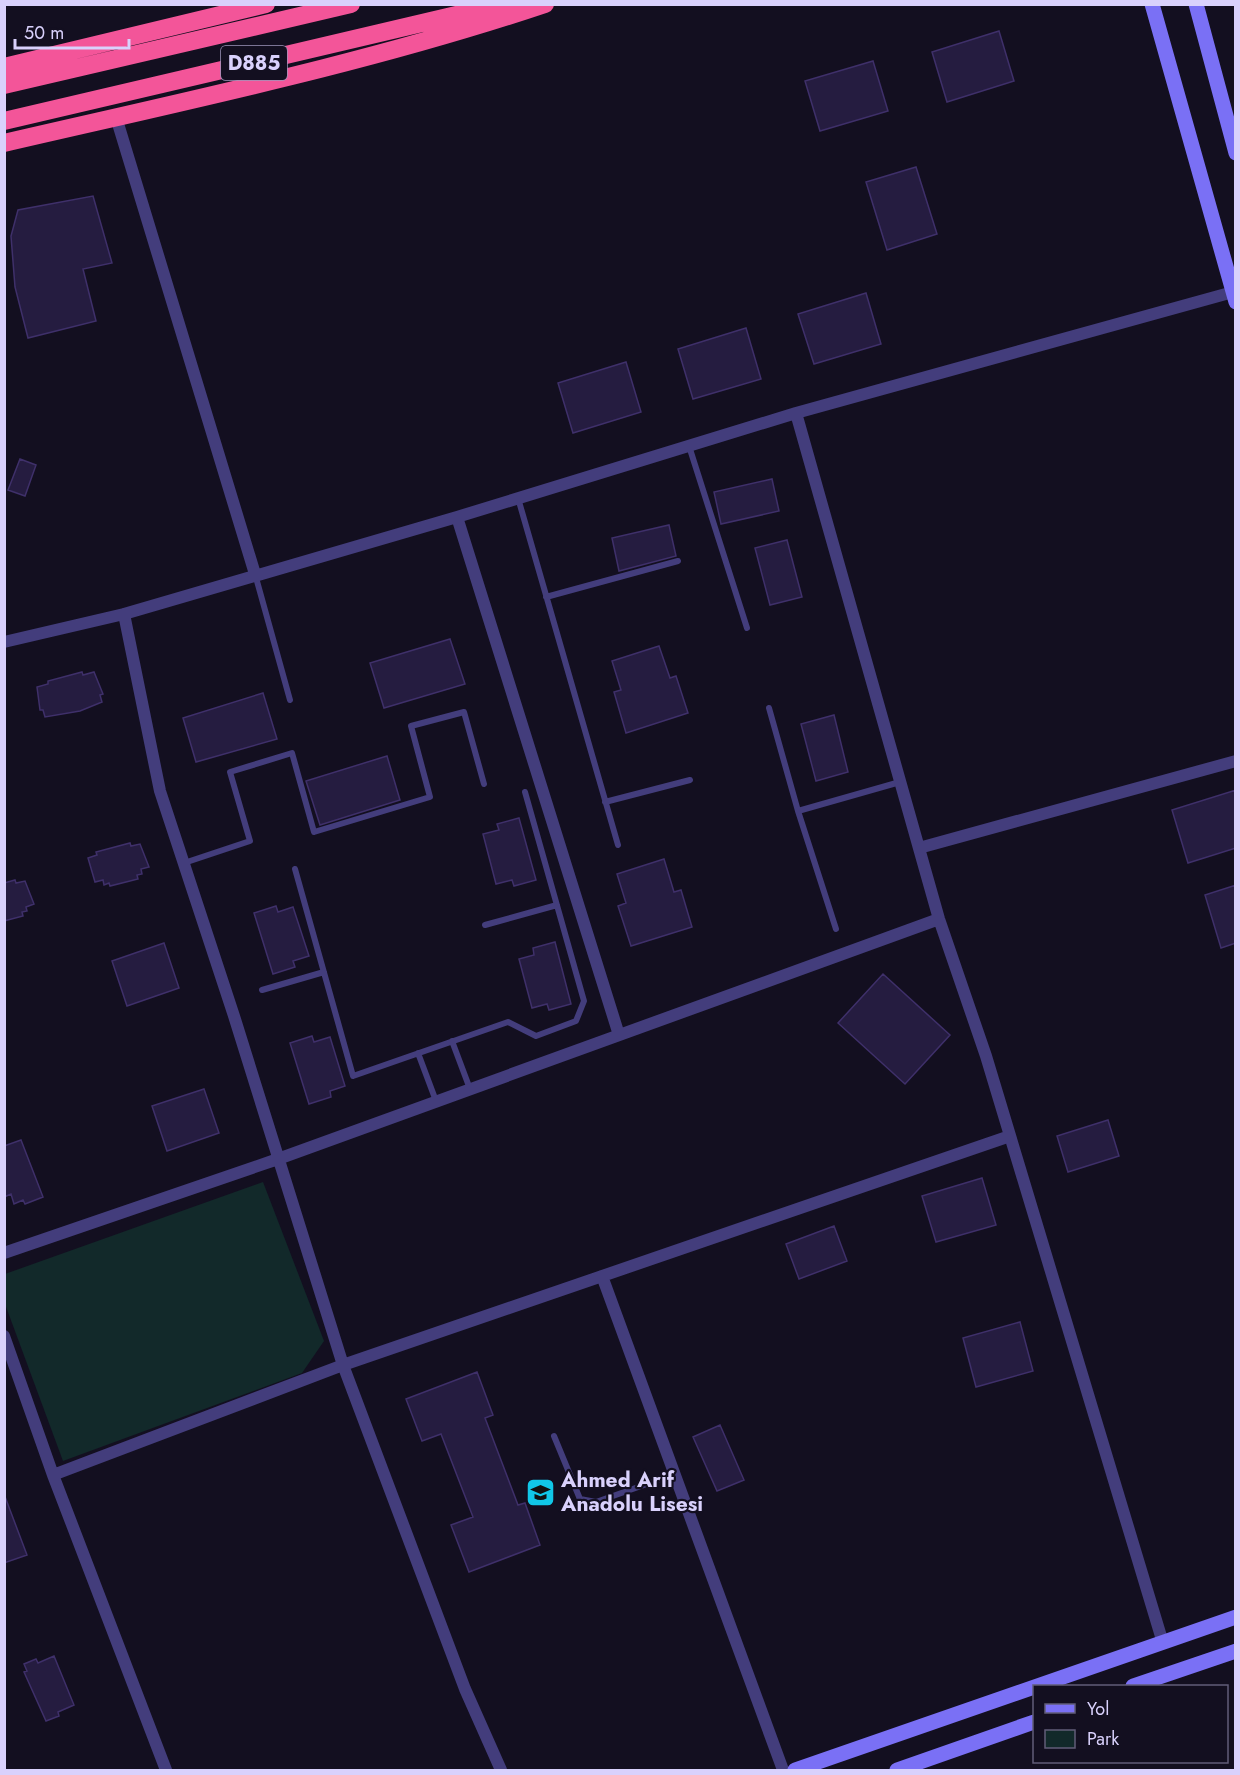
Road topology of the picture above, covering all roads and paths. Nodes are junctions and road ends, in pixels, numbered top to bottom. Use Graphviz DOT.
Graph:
graph roads {
  1 [pos="266,4"];
  2 [pos="351,4"];
  3 [pos="503,4"];
  4 [pos="546,4"];
  5 [pos="1152,4"];
  6 [pos="1196,4"];
  7 [pos="4,67"];
  8 [pos="4,85"];
  9 [pos="116,117"];
  10 [pos="4,121"];
  11 [pos="5,143"];
  12 [pos="1236,153"];
  13 [pos="1234,297"];
  14 [pos="796,413"];
  15 [pos="689,446"];
  16 [pos="518,498"];
  17 [pos="457,517"];
  18 [pos="678,561"];
  19 [pos="255,574"];
  20 [pos="546,597"];
  21 [pos="124,614"];
  22 [pos="747,628"];
  23 [pos="4,642"];
  24 [pos="290,700"];
  25 [pos="768,708"];
  26 [pos="1236,761"];
  27 [pos="690,780"];
  28 [pos="900,782"];
  29 [pos="484,784"];
  30 [pos="525,792"];
  31 [pos="605,802"];
  32 [pos="798,811"];
  33 [pos="618,845"];
  34 [pos="919,848"];
  35 [pos="184,863"];
  36 [pos="295,869"];
  37 [pos="557,905"];
  38 [pos="939,919"];
  39 [pos="485,925"];
  40 [pos="836,929"];
  41 [pos="324,972"];
  42 [pos="262,990"];
  43 [pos="619,1035"];
  44 [pos="452,1041"];
  45 [pos="418,1053"];
  46 [pos="470,1089"];
  47 [pos="436,1101"];
  48 [pos="1010,1137"];
  49 [pos="278,1159"];
  50 [pos="4,1253"];
  51 [pos="602,1276"];
  52 [pos="4,1336"];
  53 [pos="343,1365"];
  54 [pos="554,1436"];
  55 [pos="676,1474"];
  56 [pos="54,1475"];
  57 [pos="1236,1617"];
  58 [pos="1163,1643"];
  59 [pos="1236,1650"];
  60 [pos="1041,1685"];
  61 [pos="1136,1685"];
  62 [pos="1033,1688"];
  63 [pos="1033,1723"];
  64 [pos="166,1770"];
  65 [pos="501,1770"];
  66 [pos="783,1770"];
  67 [pos="795,1770"];
  68 [pos="897,1770"];
  1 -- 7 [label="highway"];
  2 -- 8 [label="highway, D885"];
  3 -- 10 [label="highway, D885"];
  4 -- 9 [label="highway"];
  5 -- 13 [label="main road"];
  6 -- 12 [label="main road"];
  9 -- 11 [label="highway"];
  9 -- 19 [label="street"];
  13 -- 14 [label="street"];
  14 -- 15 [label="street"];
  14 -- 28 [label="street"];
  15 -- 16 [label="street"];
  15 -- 22 [label="lane"];
  16 -- 17 [label="street"];
  16 -- 20 [label="lane"];
  17 -- 19 [label="street"];
  17 -- 43 [label="street"];
  18 -- 20 [label="lane"];
  19 -- 21 [label="street"];
  19 -- 24 [label="lane"];
  20 -- 31 [label="lane"];
  21 -- 23 [label="street"];
  21 -- 35 [label="street"];
  25 -- 32 [label="lane"];
  26 -- 34 [label="street"];
  27 -- 31 [label="lane"];
  28 -- 32 [label="lane"];
  28 -- 34 [label="street"];
  29 -- 35 [label="lane"];
  30 -- 37 [label="lane"];
  31 -- 33 [label="lane"];
  32 -- 40 [label="lane"];
  34 -- 38 [label="street"];
  35 -- 49 [label="street"];
  36 -- 41 [label="lane"];
  37 -- 39 [label="lane"];
  37 -- 44 [label="lane"];
  38 -- 43 [label="street"];
  38 -- 48 [label="street"];
  41 -- 42 [label="lane"];
  41 -- 45 [label="lane"];
  43 -- 46 [label="street"];
  44 -- 45 [label="lane"];
  44 -- 46 [label="lane"];
  45 -- 47 [label="lane"];
  46 -- 47 [label="street"];
  47 -- 49 [label="street"];
  48 -- 51 [label="street"];
  48 -- 58 [label="street"];
  49 -- 50 [label="street"];
  49 -- 53 [label="street"];
  51 -- 53 [label="street"];
  51 -- 55 [label="street"];
  52 -- 56 [label="street"];
  53 -- 56 [label="street"];
  53 -- 65 [label="street"];
  54 -- 55 [label="lane"];
  55 -- 66 [label="street"];
  56 -- 64 [label="street"];
  57 -- 58 [label="main road"];
  58 -- 60 [label="main road"];
  59 -- 61 [label="main road"];
  62 -- 67 [label="main road"];
  63 -- 68 [label="main road"];
}
